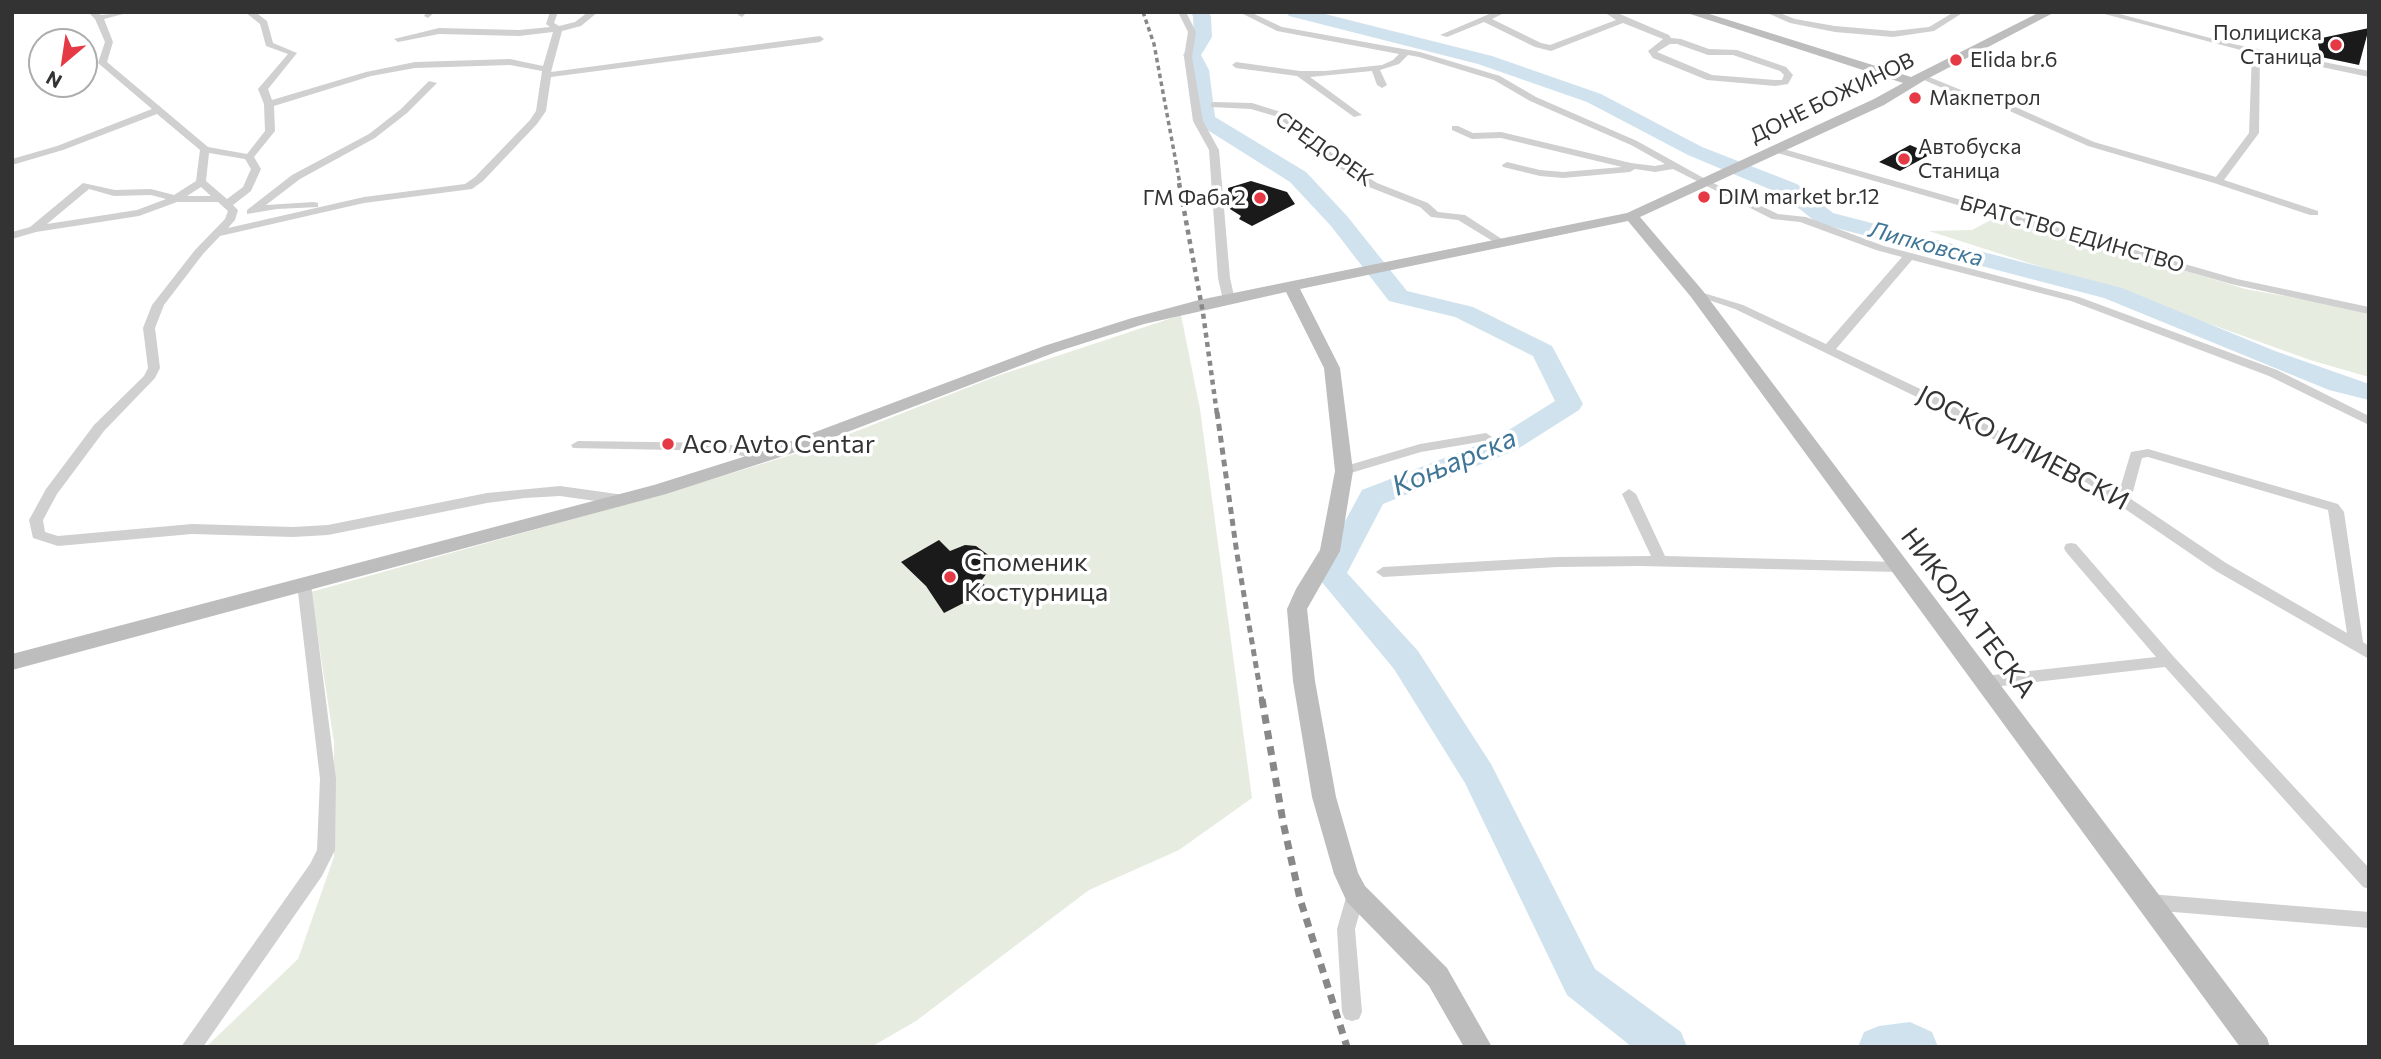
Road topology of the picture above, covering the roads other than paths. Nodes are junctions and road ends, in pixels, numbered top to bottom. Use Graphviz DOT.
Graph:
graph roads {
  1 [pos="127,12"];
  2 [pos="249,12"];
  3 [pos="554,12"];
  4 [pos="594,12"];
  5 [pos="1182,12"];
  6 [pos="1243,12"];
  7 [pos="1502,12"];
  8 [pos="1608,12"];
  9 [pos="1690,12"];
  10 [pos="1715,12"];
  11 [pos="1769,12"];
  12 [pos="1960,12"];
  13 [pos="2049,12"];
  14 [pos="2101,12"];
  15 [pos="96,15"];
  16 [pos="1485,19"];
  17 [pos="1623,20"];
  18 [pos="558,29"];
  19 [pos="1444,35"];
  20 [pos="398,39"];
  21 [pos="820,39"];
  22 [pos="1668,41"];
  23 [pos="2256,51"];
  24 [pos="1406,52"];
  25 [pos="1236,65"];
  26 [pos="1375,68"];
  27 [pos="546,72"];
  28 [pos="1300,74"];
  29 [pos="2369,74"];
  30 [pos="1920,78"];
  31 [pos="432,83"];
  32 [pos="1382,85"];
  33 [pos="269,104"];
  34 [pos="1214,105"];
  35 [pos="158,110"];
  36 [pos="1357,115"];
  37 [pos="1455,128"];
  38 [pos="205,149"];
  39 [pos="1777,150"];
  40 [pos="249,158"];
  41 [pos="12,162"];
  42 [pos="1507,165"];
  43 [pos="1672,166"];
  44 [pos="1642,167"];
  45 [pos="2218,181"];
  46 [pos="201,182"];
  47 [pos="1705,183"];
  48 [pos="176,199"];
  49 [pos="344,205"];
  50 [pos="226,206"];
  51 [pos="251,212"];
  52 [pos="2314,213"];
  53 [pos="1631,216"];
  54 [pos="34,229"];
  55 [pos="215,234"];
  56 [pos="12,236"];
  57 [pos="1503,243"];
  58 [pos="1909,256"];
  59 [pos="1291,287"];
  60 [pos="1697,294"];
  61 [pos="1228,300"];
  62 [pos="2369,311"];
  63 [pos="1827,351"];
  64 [pos="2369,421"];
  65 [pos="1486,437"];
  66 [pos="578,445"];
  67 [pos="761,457"];
  68 [pos="1344,471"];
  69 [pos="1629,494"];
  70 [pos="2124,499"];
  71 [pos="624,500"];
  72 [pos="2071,548"];
  73 [pos="1660,561"];
  74 [pos="1898,567"];
  75 [pos="1383,572"];
  76 [pos="304,584"];
  77 [pos="2362,649"];
  78 [pos="2169,661"];
  79 [pos="12,662"];
  80 [pos="1984,682"];
  81 [pos="2369,881"];
  82 [pos="1356,894"];
  83 [pos="2149,902"];
  84 [pos="2369,920"];
  85 [pos="1352,1012"];
  86 [pos="191,1047"];
  87 [pos="1479,1047"];
  88 [pos="2256,1047"];
  1 -- 15 [label="street"];
  2 -- 33 [label="street"];
  3 -- 18 [label="street"];
  4 -- 18 [label="street"];
  5 -- 61 [label="street"];
  6 -- 24 [label="street"];
  7 -- 16 [label="street"];
  8 -- 17 [label="street"];
  9 -- 30 [label="street"];
  10 -- 30 [label="street"];
  11 -- 12 [label="street"];
  13 -- 30 [label="street, ДОНЕ БОЖИНОВ"];
  14 -- 23 [label="street"];
  15 -- 35 [label="street"];
  16 -- 17 [label="street"];
  16 -- 19 [label="street"];
  17 -- 22 [label="street"];
  18 -- 20 [label="street"];
  18 -- 27 [label="street"];
  21 -- 27 [label="street"];
  22 -- 22 [label="street"];
  23 -- 29 [label="street"];
  23 -- 45 [label="street"];
  24 -- 26 [label="street"];
  24 -- 43 [label="street"];
  25 -- 28 [label="street"];
  26 -- 28 [label="street"];
  26 -- 32 [label="street"];
  27 -- 33 [label="street"];
  27 -- 49 [label="street"];
  28 -- 36 [label="street"];
  30 -- 39 [label="street, ДОНЕ БОЖИНОВ"];
  30 -- 45 [label="street"];
  31 -- 51 [label="street"];
  33 -- 40 [label="street"];
  34 -- 57 [label="street, СРЕДОРЕК"];
  35 -- 38 [label="street"];
  35 -- 41 [label="street"];
  37 -- 44 [label="street"];
  38 -- 40 [label="street"];
  38 -- 46 [label="street"];
  39 -- 47 [label="street, ДОНЕ БОЖИНОВ"];
  39 -- 62 [label="street, БРАТСТВО ЕДИНСТВО"];
  40 -- 50 [label="street"];
  42 -- 44 [label="street"];
  43 -- 44 [label="street"];
  43 -- 47 [label="street"];
  45 -- 52 [label="street"];
  46 -- 48 [label="street"];
  46 -- 50 [label="street"];
  47 -- 53 [label="street, ДОНЕ БОЖИНОВ"];
  47 -- 58 [label="street"];
  48 -- 50 [label="street"];
  48 -- 54 [label="street"];
  48 -- 54 [label="street"];
  49 -- 51 [label="street"];
  49 -- 55 [label="street"];
  50 -- 51 [label="street"];
  50 -- 55 [label="street"];
  53 -- 57 [label="street, ДОНЕ БОЖИНОВ"];
  53 -- 60 [label="street, НИКОЛА ТЕСКА"];
  54 -- 56 [label="street"];
  55 -- 71 [label="street"];
  57 -- 59 [label="street, ДОНЕ БОЖИНОВ"];
  58 -- 63 [label="street"];
  58 -- 64 [label="street"];
  59 -- 61 [label="street, ДОНЕ БОЖИНОВ"];
  59 -- 68 [label="street"];
  60 -- 63 [label="street, ЈОСКО ИЛИЕВСКИ"];
  60 -- 74 [label="street, НИКОЛА ТЕСКА"];
  61 -- 67 [label="street, ДОНЕ БОЖИНОВ"];
  63 -- 70 [label="street, ЈОСКО ИЛИЕВСКИ"];
  65 -- 68 [label="street"];
  66 -- 67 [label="street"];
  67 -- 71 [label="street, ДОНЕ БОЖИНОВ"];
  68 -- 82 [label="street"];
  69 -- 73 [label="street"];
  70 -- 77 [label="street, ЈОСКО ИЛИЕВСКИ"];
  70 -- 77 [label="street"];
  71 -- 76 [label="street, ДОНЕ БОЖИНОВ"];
  72 -- 78 [label="street"];
  73 -- 74 [label="street"];
  73 -- 75 [label="street"];
  74 -- 80 [label="street, НИКОЛА ТЕСКА"];
  76 -- 79 [label="street, ДОНЕ БОЖИНОВ"];
  76 -- 86 [label="street"];
  78 -- 80 [label="street"];
  78 -- 81 [label="street"];
  80 -- 83 [label="street, НИКОЛА ТЕСКА"];
  82 -- 85 [label="street"];
  82 -- 87 [label="street"];
  83 -- 84 [label="street"];
  83 -- 88 [label="street, НИКОЛА ТЕСКА"];
}
